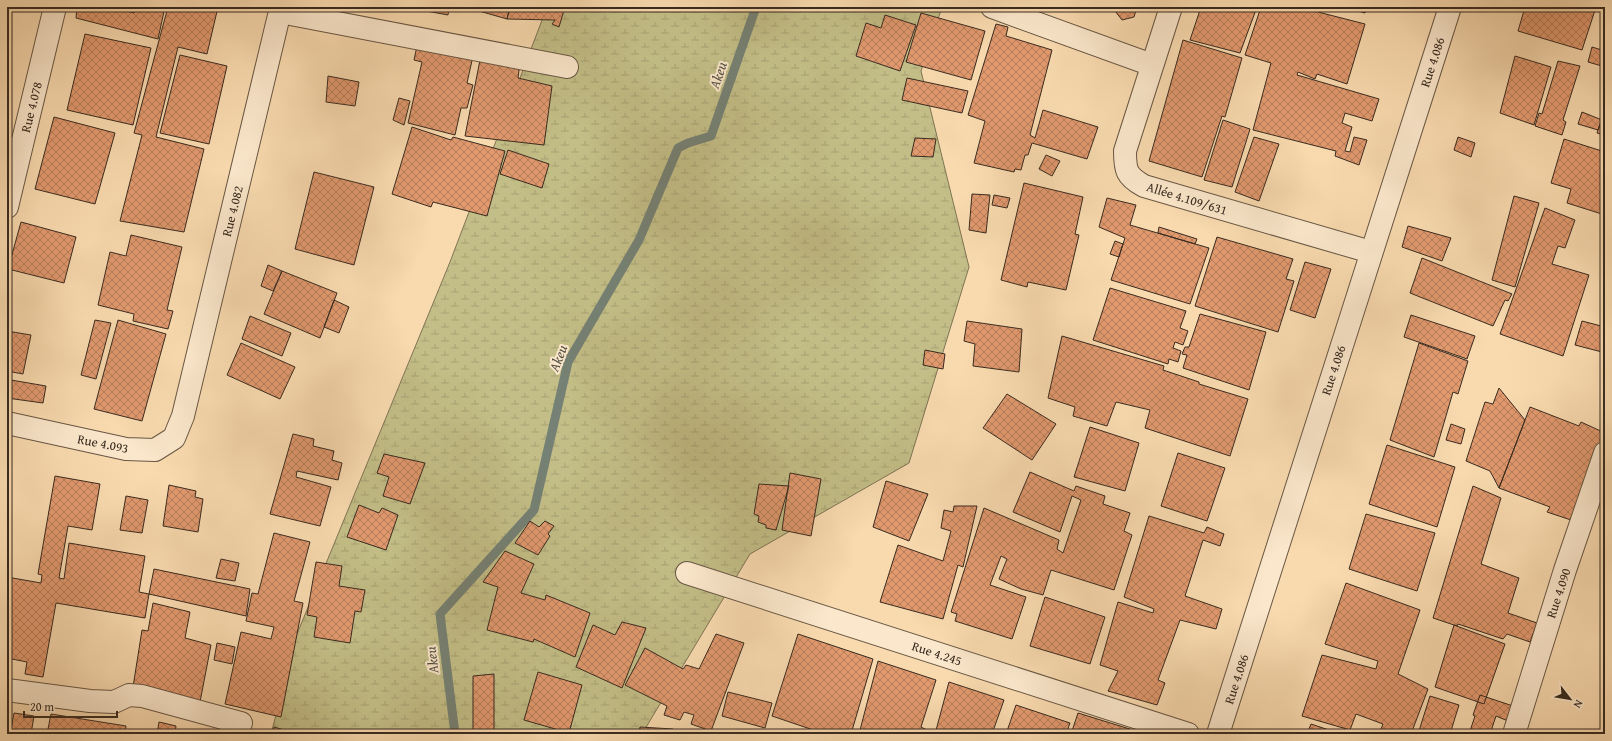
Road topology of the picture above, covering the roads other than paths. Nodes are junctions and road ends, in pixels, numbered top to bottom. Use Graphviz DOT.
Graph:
graph roads {
  1 [pos="55,7"];
  2 [pos="992,7"];
  3 [pos="1171,7"];
  4 [pos="1450,7"];
  5 [pos="281,9"];
  6 [pos="1152,65"];
  7 [pos="567,67"];
  8 [pos="7,207"];
  9 [pos="1371,252"];
  10 [pos="183,416"];
  11 [pos="7,423"];
  12 [pos="1605,453"];
  13 [pos="686,573"];
  14 [pos="7,690"];
  15 [pos="241,723"];
  16 [pos="1188,734"];
  17 [pos="1218,734"];
  18 [pos="1514,734"];
  1 -- 8 [label="street, Rue 4.078"];
  2 -- 6 [label="street"];
  3 -- 6 [label="street, Allée 4.109/631"];
  4 -- 9 [label="street, Rue 4.086"];
  5 -- 7 [label="street"];
  5 -- 10 [label="street, Rue 4.082"];
  6 -- 9 [label="street, Allée 4.109/631"];
  9 -- 17 [label="street, Rue 4.086"];
  10 -- 11 [label="street, Rue 4.093"];
  12 -- 18 [label="street, Rue 4.090"];
  13 -- 16 [label="street, Rue 4.245"];
  14 -- 15 [label="street"];
}
